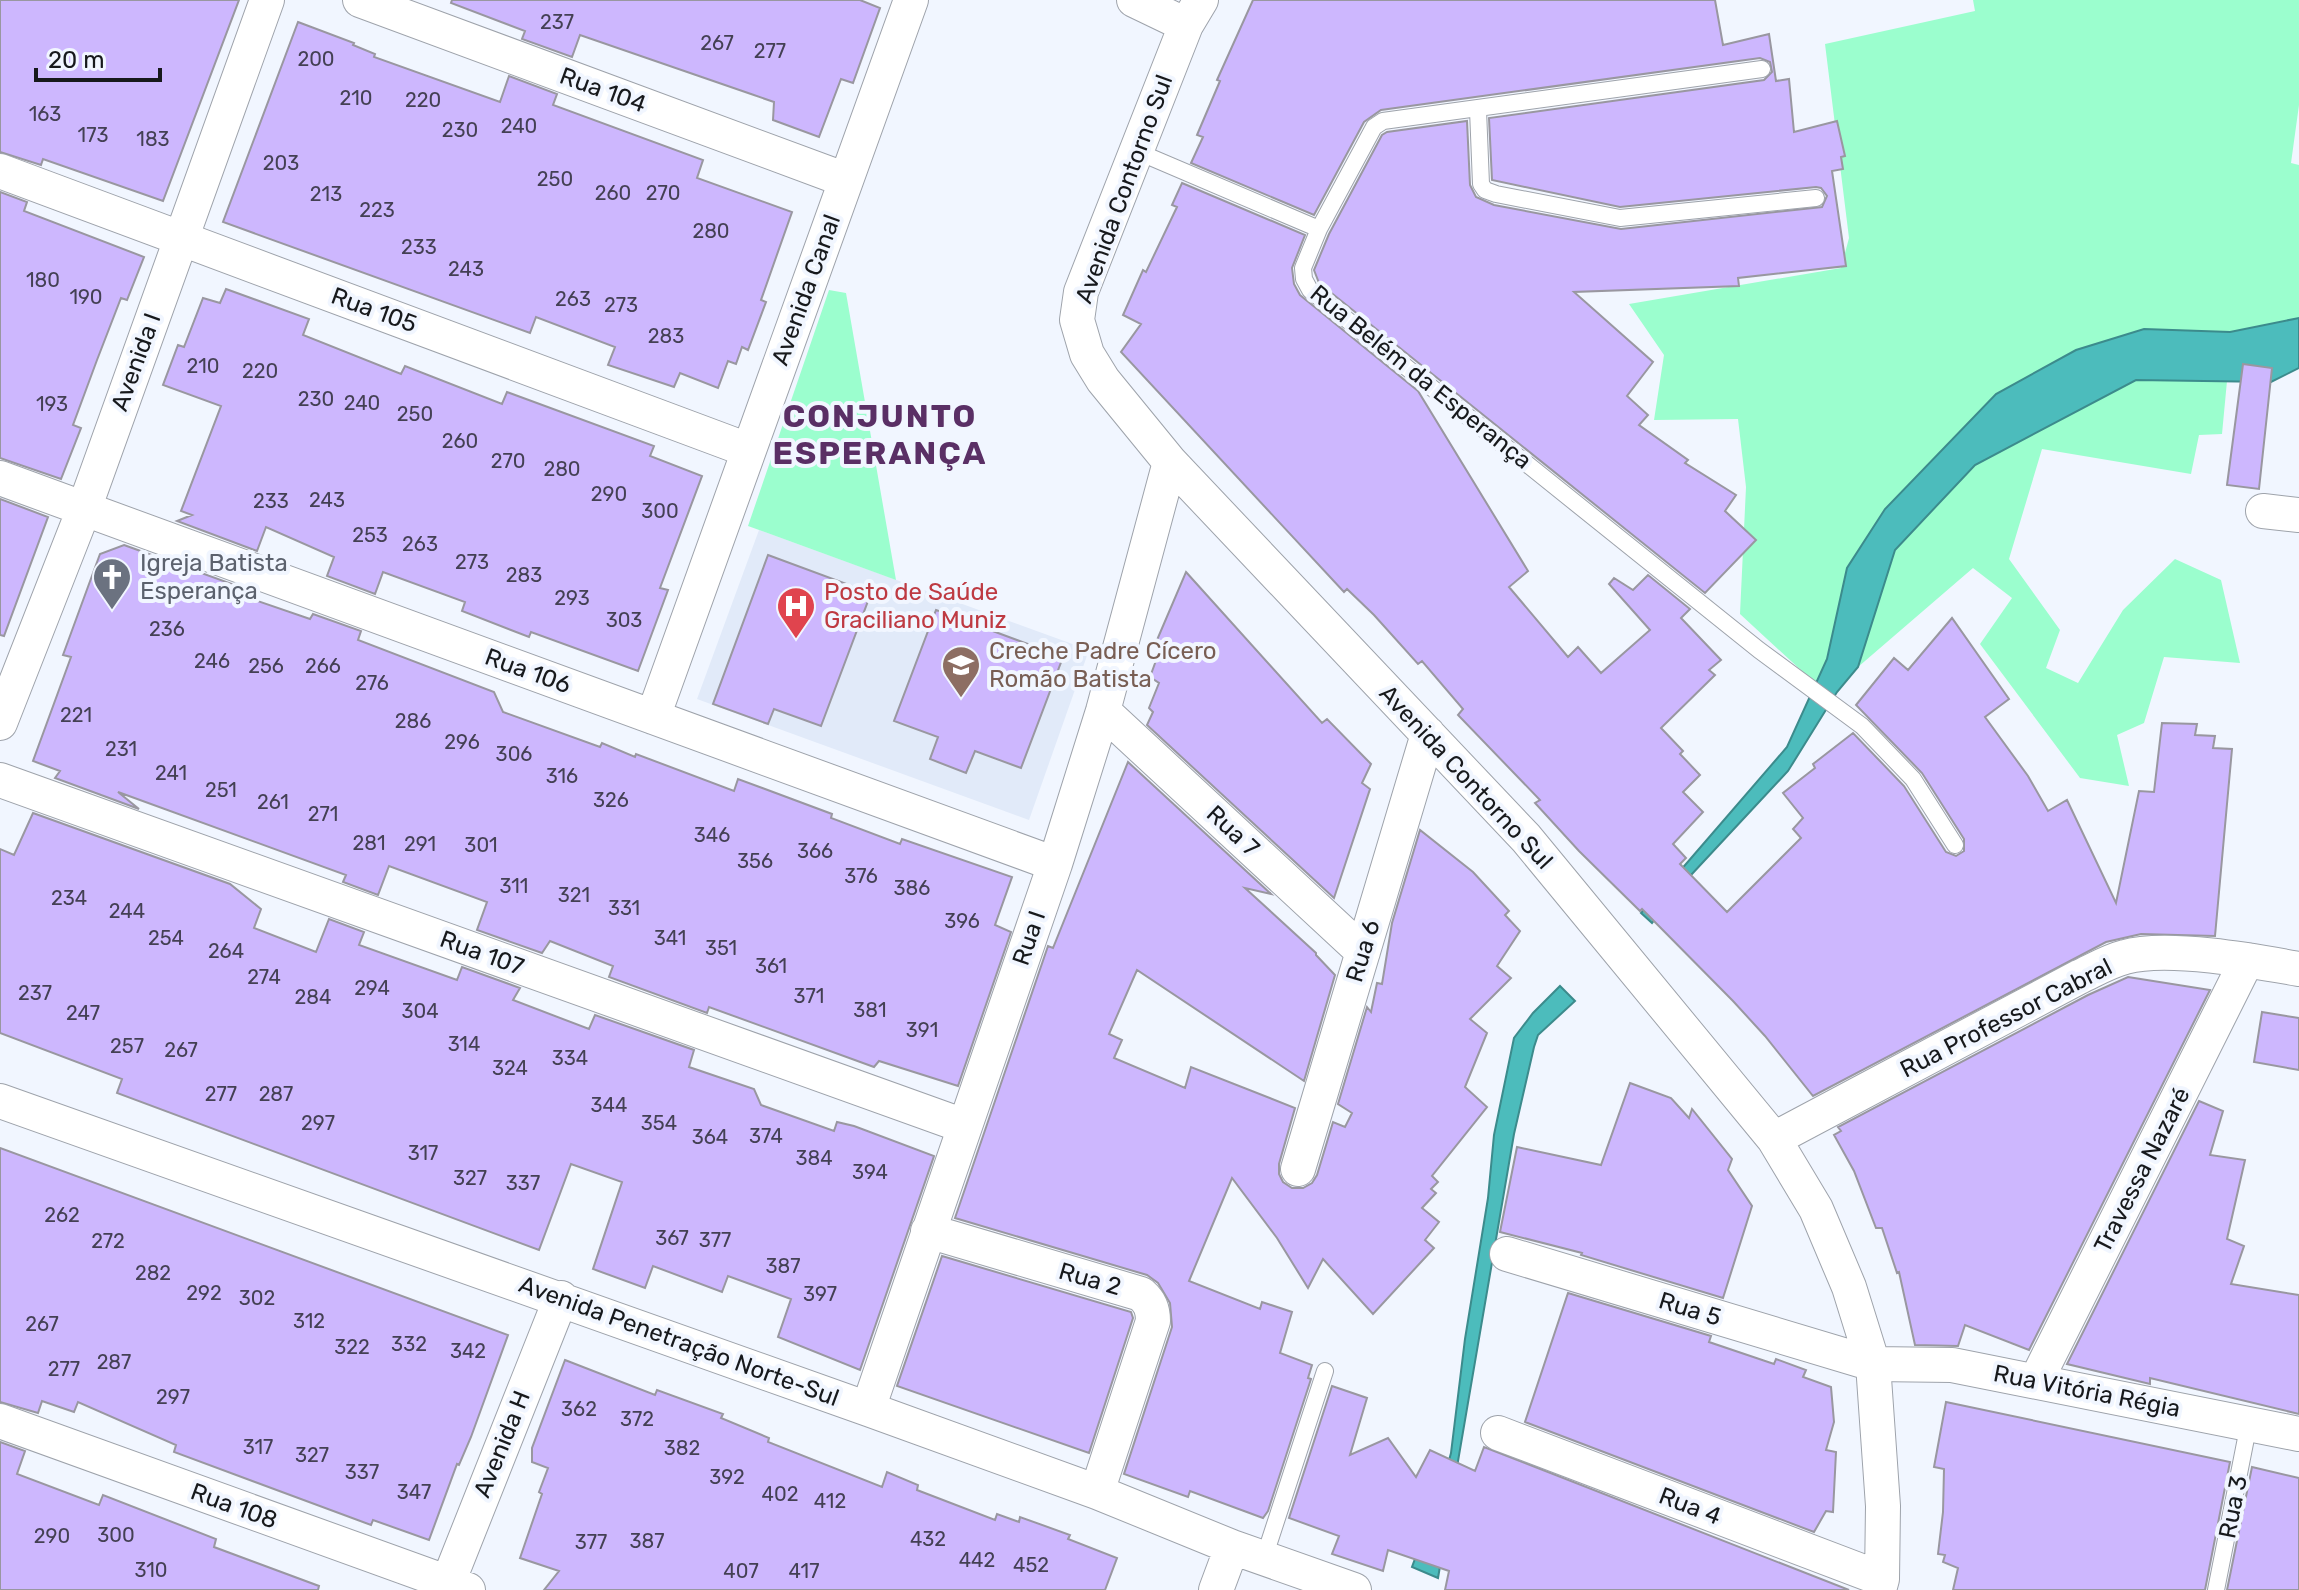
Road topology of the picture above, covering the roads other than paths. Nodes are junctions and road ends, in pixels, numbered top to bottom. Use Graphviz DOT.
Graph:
graph roads {
  1 [pos="267,0"];
  2 [pos="360,0"];
  3 [pos="911,0"];
  4 [pos="1134,0"];
  5 [pos="1193,12"];
  6 [pos="1762,69"];
  7 [pos="1478,110"];
  8 [pos="1136,151"];
  9 [pos="0,171"];
  10 [pos="846,180"];
  11 [pos="1816,198"];
  12 [pos="1319,229"];
  13 [pos="180,238"];
  14 [pos="748,450"];
  15 [pos="1170,462"];
  16 [pos="0,478"];
  17 [pos="84,509"];
  18 [pos="2263,511"];
  19 [pos="2299,515"];
  20 [pos="1103,711"];
  21 [pos="653,717"];
  22 [pos="0,723"];
  23 [pos="1428,734"];
  24 [pos="0,780"];
  25 [pos="1955,845"];
  26 [pos="1055,864"];
  27 [pos="1363,952"];
  28 [pos="2247,960"];
  29 [pos="2299,969"];
  30 [pos="0,1101"];
  31 [pos="964,1126"];
  32 [pos="1774,1139"];
  33 [pos="1298,1169"];
  34 [pos="928,1231"];
  35 [pos="1507,1254"];
  36 [pos="561,1298"];
  37 [pos="1873,1364"];
  38 [pos="1325,1371"];
  39 [pos="2036,1381"];
  40 [pos="868,1409"];
  41 [pos="0,1421"];
  42 [pos="2249,1423"];
  43 [pos="1498,1433"];
  44 [pos="2299,1434"];
  45 [pos="1097,1492"];
  46 [pos="1232,1547"];
  47 [pos="1264,1558"];
  48 [pos="1880,1585"];
  49 [pos="453,1587"];
  50 [pos="1216,1590"];
  51 [pos="1354,1590"];
  52 [pos="2216,1590"];
  1 -- 13 [label="street, Avenida I"];
  2 -- 10 [label="street, Rua 104"];
  3 -- 10 [label="street, Avenida Canal"];
  4 -- 5 [label="street"];
  5 -- 8 [label="street, Avenida Contorno Sul"];
  6 -- 7 [label="lane, Rua Belém da Esperança"];
  7 -- 11 [label="lane"];
  7 -- 12 [label="lane, Rua Belém da Esperança"];
  8 -- 12 [label="lane"];
  8 -- 15 [label="street, Avenida Contorno Sul"];
  9 -- 13 [label="street, Rua 105"];
  10 -- 14 [label="street, Avenida Canal"];
  12 -- 25 [label="lane, Rua Belém da Esperança"];
  13 -- 14 [label="street, Rua 105"];
  13 -- 17 [label="street, Avenida I"];
  14 -- 21 [label="street, Avenida Canal"];
  15 -- 20 [label="street, Rua I"];
  15 -- 23 [label="street, Avenida Contorno Sul"];
  16 -- 17 [label="street, Rua 106"];
  17 -- 21 [label="street, Rua 106"];
  17 -- 22 [label="street, Avenida I"];
  18 -- 19 [label="street"];
  20 -- 26 [label="street, Rua I"];
  20 -- 27 [label="street, Rua 7"];
  21 -- 26 [label="street, Rua 106"];
  23 -- 27 [label="street, Rua 6"];
  23 -- 32 [label="street, Avenida Contorno Sul"];
  24 -- 31 [label="street, Rua 107"];
  26 -- 31 [label="street, Rua I"];
  27 -- 33 [label="street, Rua 6"];
  28 -- 29 [label="street, Rua Professor Cabral"];
  28 -- 32 [label="street, Rua Professor Cabral"];
  28 -- 39 [label="street, Travessa Nazaré"];
  30 -- 36 [label="street, Avenida Penetração Norte-Sul"];
  31 -- 34 [label="street, Rua I"];
  32 -- 37 [label="street, Avenida Contorno Sul"];
  34 -- 40 [label="street, Rua I"];
  34 -- 45 [label="street, Rua 2"];
  35 -- 37 [label="street, Rua 5"];
  36 -- 40 [label="street, Avenida Penetração Norte-Sul"];
  36 -- 49 [label="street, Avenida H"];
  37 -- 39 [label="street, Rua Vitória Régia"];
  37 -- 48 [label="street, Avenida Contorno Sul"];
  38 -- 47 [label="lane"];
  39 -- 42 [label="street, Rua Vitória Régia"];
  40 -- 45 [label="street, Avenida Penetração Norte-Sul"];
  41 -- 49 [label="street, Rua 108"];
  42 -- 44 [label="street, Rua Vitória Régia"];
  42 -- 52 [label="lane, Rua 3"];
  43 -- 48 [label="street, Rua 4"];
  45 -- 46 [label="street, Avenida Penetração Norte-Sul"];
  46 -- 47 [label="street, Avenida Penetração Norte-Sul"];
  46 -- 50 [label="street"];
  47 -- 51 [label="street, Avenida Penetração Norte-Sul"];
}
